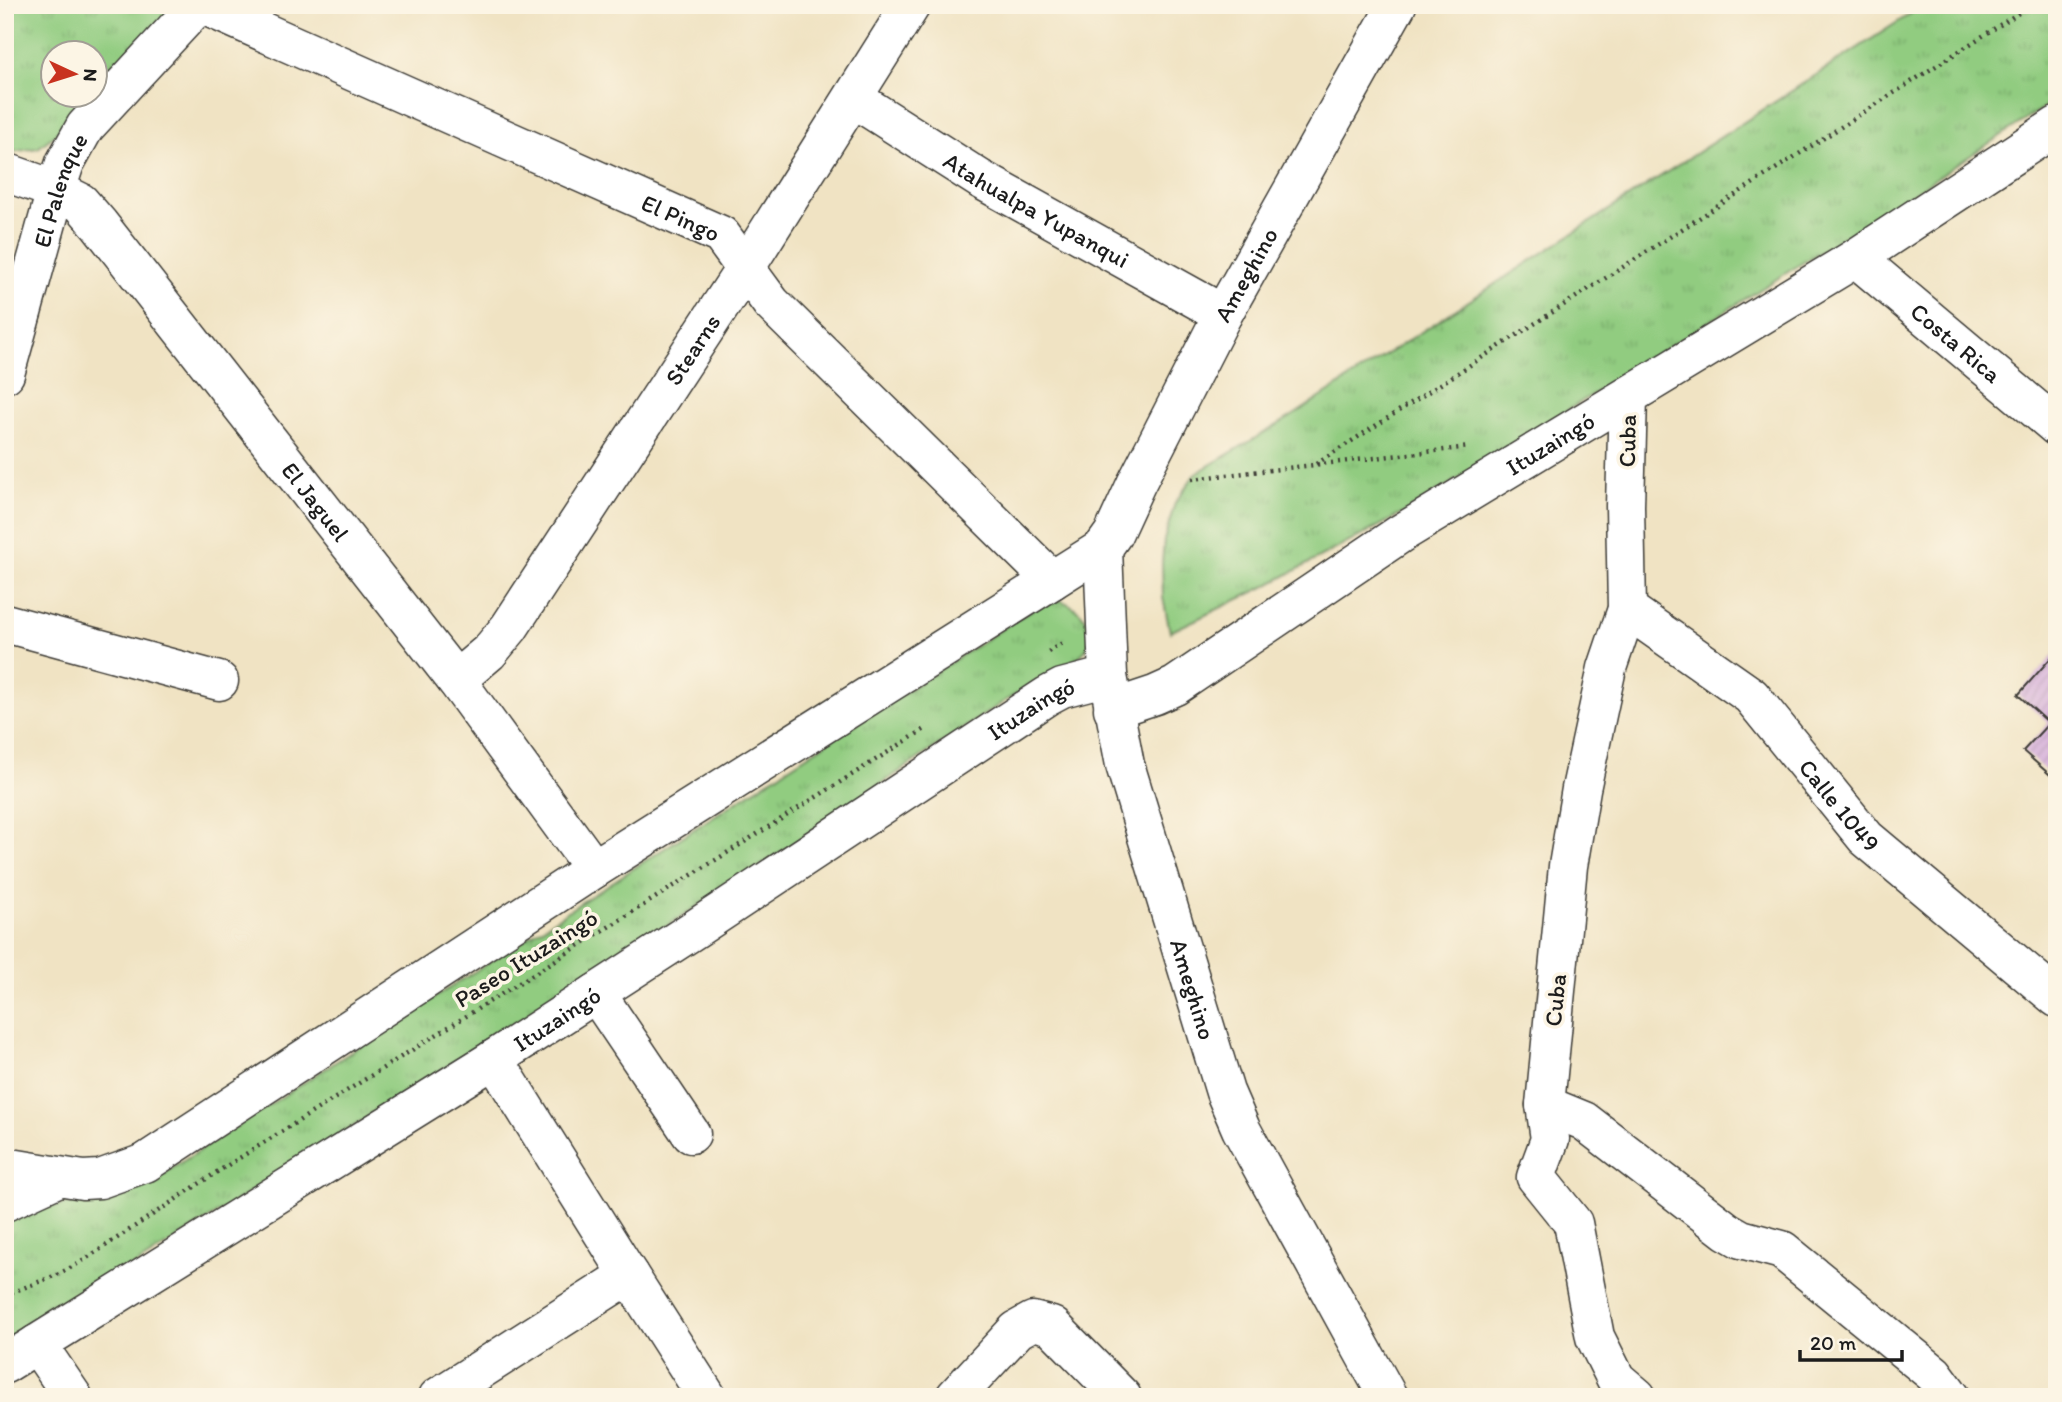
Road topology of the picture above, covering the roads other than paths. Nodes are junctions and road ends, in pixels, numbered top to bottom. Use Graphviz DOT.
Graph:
graph roads {
  1 [pos="198,5"];
  2 [pos="203,5"];
  3 [pos="911,5"];
  4 [pos="1393,7"];
  5 [pos="853,98"];
  6 [pos="2057,126"];
  7 [pos="5,172"];
  8 [pos="56,190"];
  9 [pos="1856,258"];
  10 [pos="746,267"];
  11 [pos="1223,314"];
  12 [pos="5,374"];
  13 [pos="1628,397"];
  14 [pos="2057,427"];
  15 [pos="1103,548"];
  16 [pos="1052,580"];
  17 [pos="1627,608"];
  18 [pos="5,623"];
  19 [pos="456,680"];
  20 [pos="219,681"];
  21 [pos="1110,693"];
  22 [pos="594,869"];
  23 [pos="596,993"];
  24 [pos="2057,999"];
  25 [pos="494,1059"];
  26 [pos="1545,1105"];
  27 [pos="691,1134"];
  28 [pos="5,1167"];
  29 [pos="59,1177"];
  30 [pos="5,1202"];
  31 [pos="629,1276"];
  32 [pos="37,1344"];
  33 [pos="5,1364"];
  34 [pos="73,1397"];
  35 [pos="438,1397"];
  36 [pos="707,1397"];
  37 [pos="955,1397"];
  38 [pos="1122,1397"];
  39 [pos="1388,1397"];
  40 [pos="1637,1397"];
  41 [pos="1951,1397"];
  1 -- 8 [label="street, El Palenque"];
  2 -- 10 [label="street, El Pingo"];
  3 -- 5 [label="street, Stearns"];
  4 -- 11 [label="street, Ameghino"];
  5 -- 10 [label="street, Stearns"];
  5 -- 11 [label="street, Atahualpa Yupanqui"];
  6 -- 9 [label="street, Ituzaingó"];
  7 -- 8 [label="street, El Jaguel"];
  8 -- 12 [label="street, El Palenque"];
  8 -- 19 [label="street, El Jaguel"];
  9 -- 13 [label="street, Ituzaingó"];
  9 -- 14 [label="street, Costa Rica"];
  10 -- 16 [label="street, El Pingo"];
  10 -- 19 [label="street, Stearns"];
  11 -- 15 [label="street, Ameghino"];
  13 -- 17 [label="street, Cuba"];
  13 -- 21 [label="street, Ituzaingó"];
  15 -- 16 [label="street, Ameghino"];
  15 -- 21 [label="street, Ameghino"];
  16 -- 22 [label="street"];
  17 -- 24 [label="street, Calle 1049"];
  17 -- 26 [label="street, Cuba"];
  18 -- 20 [label="street"];
  19 -- 22 [label="street, El Jaguel"];
  21 -- 23 [label="street, Ituzaingó"];
  21 -- 39 [label="street, Ameghino"];
  22 -- 29 [label="street"];
  23 -- 25 [label="street, Ituzaingó"];
  23 -- 27 [label="street"];
  25 -- 31 [label="street"];
  25 -- 32 [label="street, Ituzaingó"];
  26 -- 40 [label="street, Cuba"];
  26 -- 41 [label="street"];
  28 -- 29 [label="street"];
  29 -- 30 [label="street"];
  31 -- 35 [label="street"];
  31 -- 36 [label="street"];
  32 -- 33 [label="street, Ituzaingó"];
  32 -- 34 [label="street"];
  37 -- 38 [label="street"];
}
